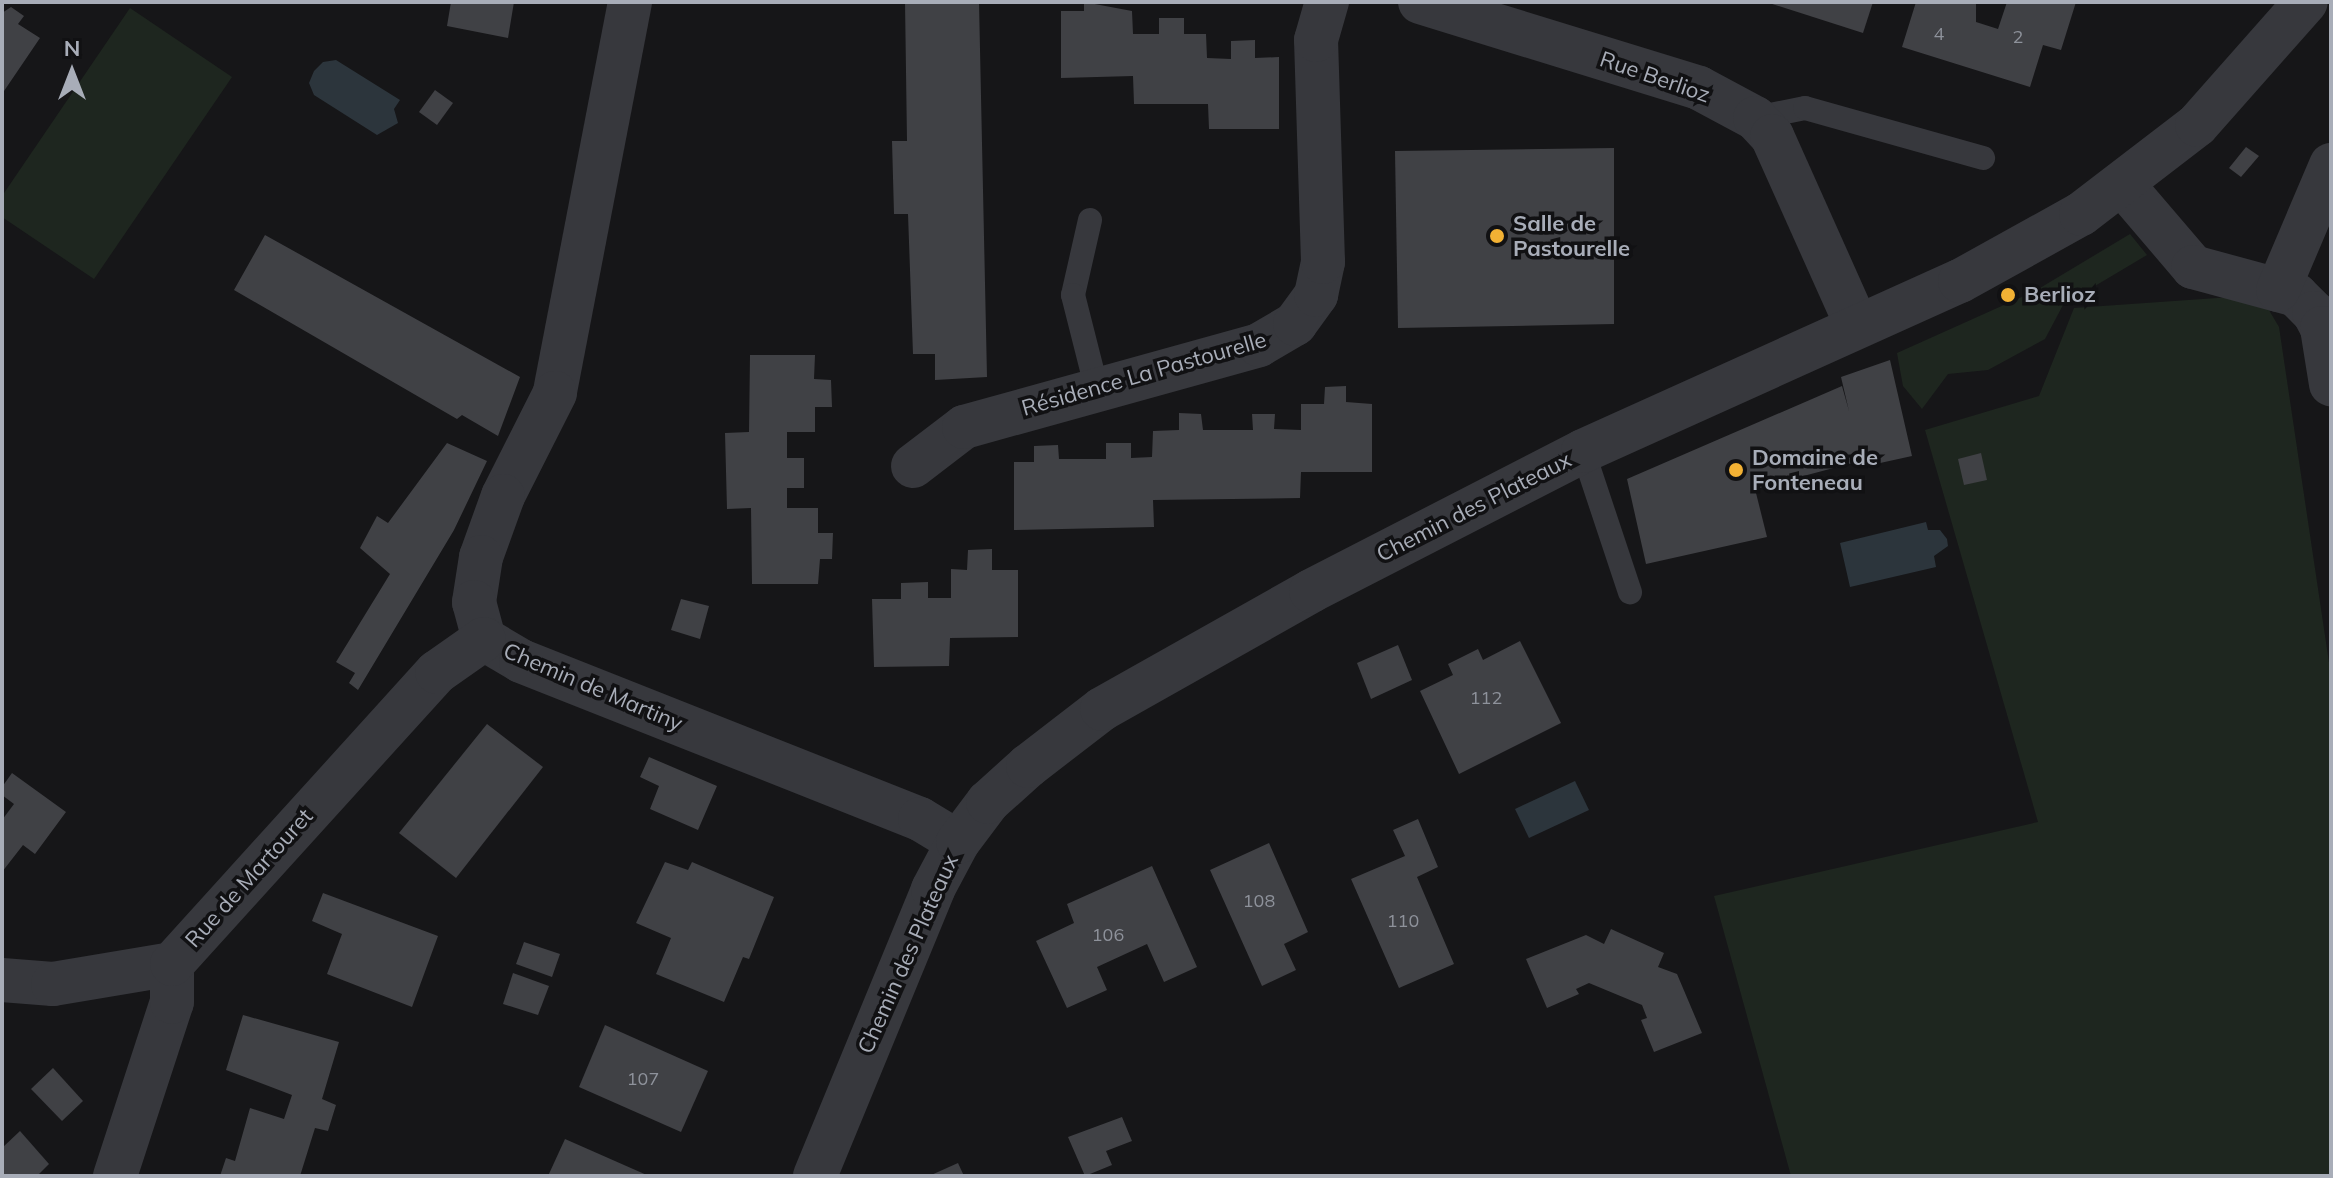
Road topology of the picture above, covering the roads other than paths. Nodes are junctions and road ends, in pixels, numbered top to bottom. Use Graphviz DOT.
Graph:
graph roads {
  1 [pos="630,2"];
  2 [pos="1327,2"];
  3 [pos="1420,2"];
  4 [pos="2306,2"];
  5 [pos="1755,118"];
  6 [pos="1983,158"];
  7 [pos="2331,165"];
  8 [pos="2123,185"];
  9 [pos="1090,220"];
  10 [pos="2278,290"];
  11 [pos="1857,326"];
  12 [pos="2331,384"];
  13 [pos="1097,390"];
  14 [pos="1583,451"];
  15 [pos="913,466"];
  16 [pos="1630,592"];
  17 [pos="484,639"];
  18 [pos="958,842"];
  19 [pos="172,964"];
  20 [pos="2,980"];
  21 [pos="115,1176"];
  22 [pos="815,1176"];
  1 -- 17 [label="street, Chemin de Martiny"];
  2 -- 13 [label="street, Résidence La Pastourelle"];
  3 -- 5 [label="street, Rue Berlioz"];
  4 -- 8 [label="street, Chemin des Plateaux"];
  5 -- 6 [label="lane"];
  5 -- 11 [label="street, Rue Berlioz"];
  7 -- 10 [label="street"];
  8 -- 10 [label="street"];
  8 -- 11 [label="street, Chemin des Plateaux"];
  9 -- 13 [label="lane"];
  10 -- 12 [label="street"];
  11 -- 14 [label="street, Chemin des Plateaux"];
  13 -- 15 [label="street, Résidence La Pastourelle"];
  14 -- 16 [label="lane"];
  14 -- 18 [label="street, Chemin des Plateaux"];
  17 -- 18 [label="street, Chemin de Martiny"];
  17 -- 19 [label="street, Rue de Martouret"];
  18 -- 22 [label="street, Chemin des Plateaux"];
  19 -- 20 [label="street"];
  19 -- 21 [label="street, Rue de Martouret"];
}
